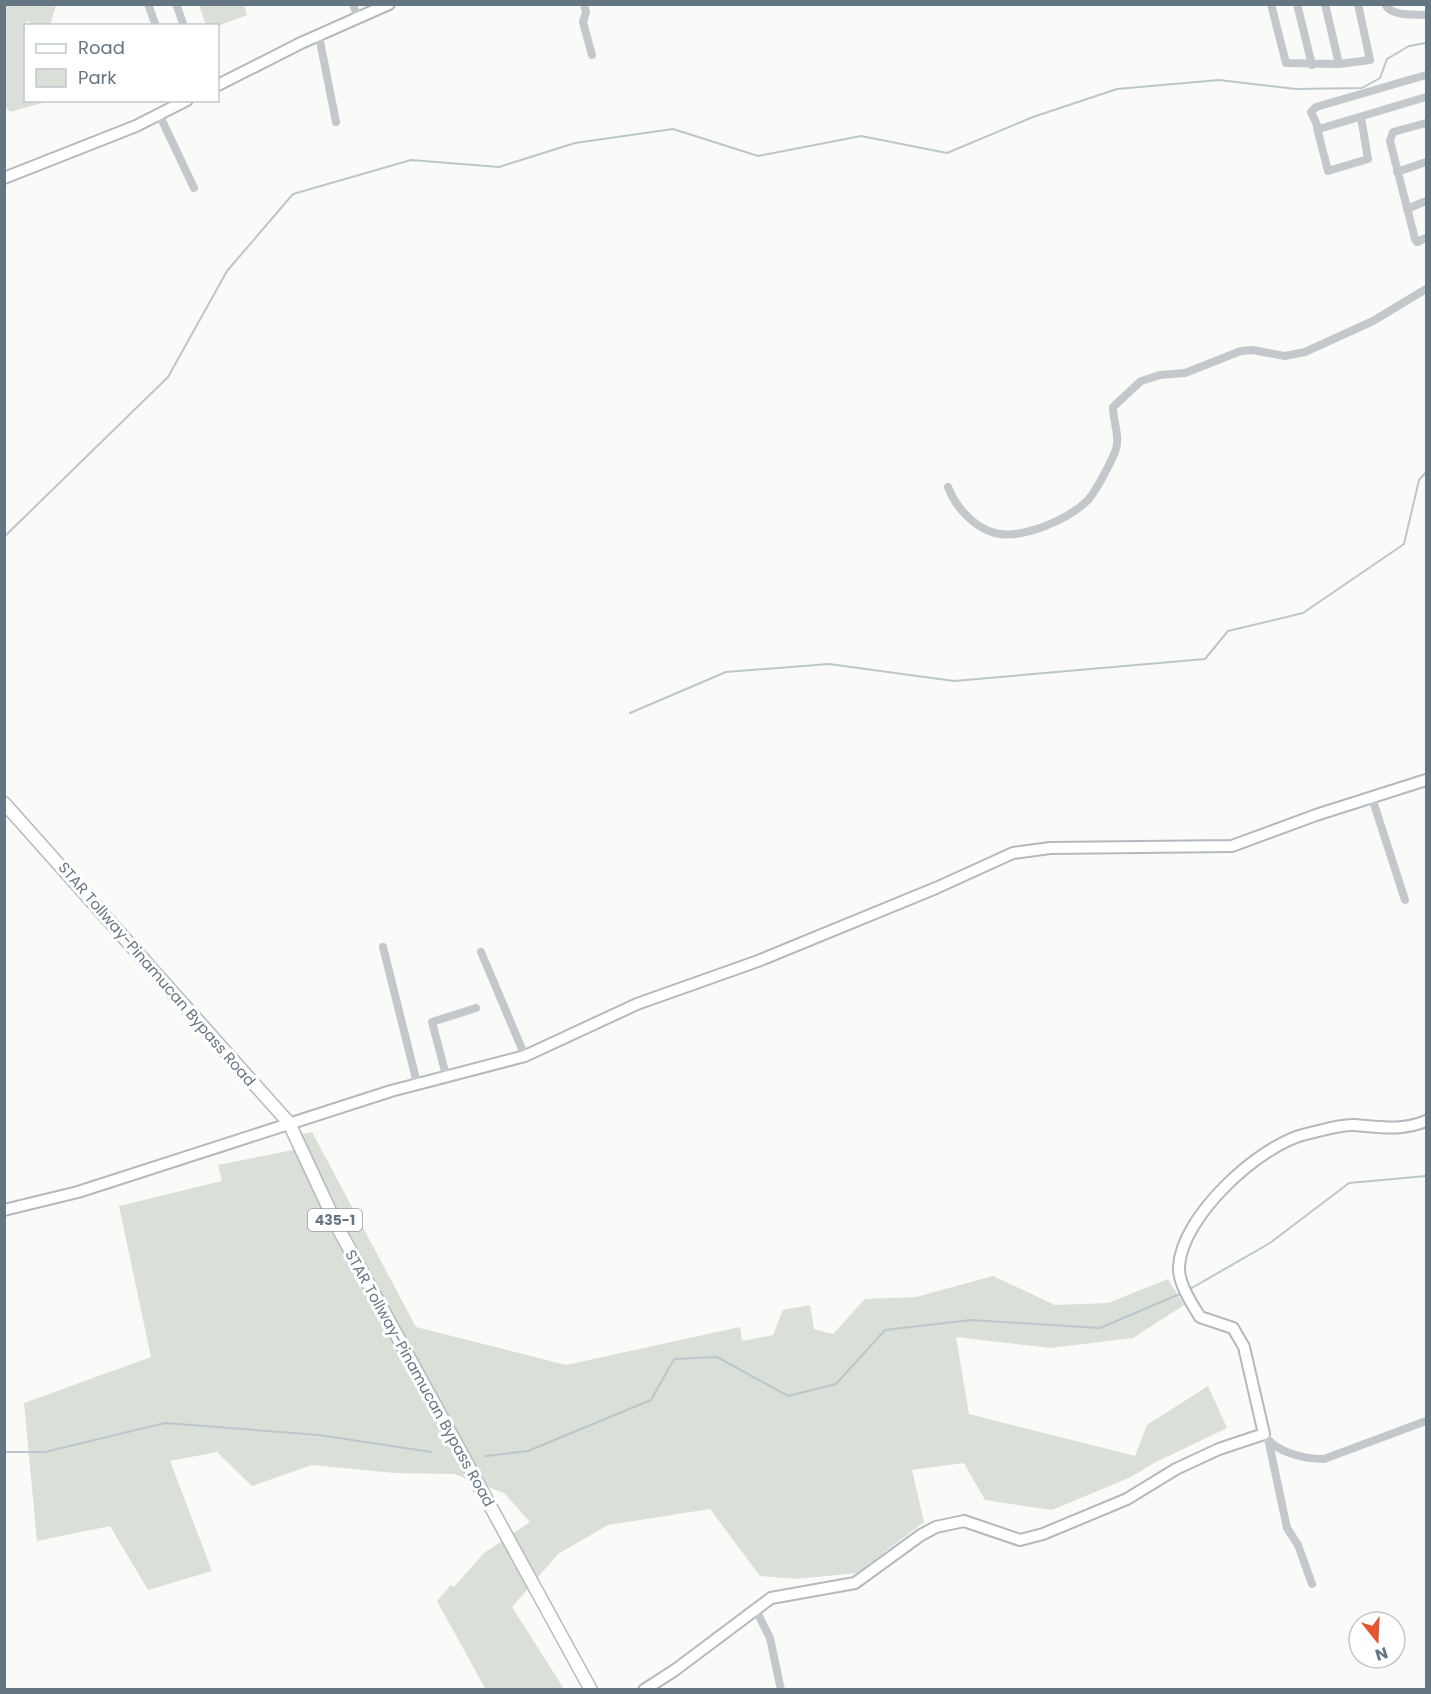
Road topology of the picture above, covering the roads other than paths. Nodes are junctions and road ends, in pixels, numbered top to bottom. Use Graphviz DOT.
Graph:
graph roads {
  1 [pos="148,4"];
  2 [pos="176,4"];
  3 [pos="353,4"];
  4 [pos="389,4"];
  5 [pos="584,4"];
  6 [pos="1271,4"];
  7 [pos="1297,4"];
  8 [pos="1325,4"];
  9 [pos="1358,4"];
  10 [pos="1385,4"];
  11 [pos="1426,15"];
  12 [pos="358,18"];
  13 [pos="155,24"];
  14 [pos="183,24"];
  15 [pos="319,36"];
  16 [pos="592,55"];
  17 [pos="1339,64"];
  18 [pos="1312,65"];
  19 [pos="1426,75"];
  20 [pos="219,85"];
  21 [pos="1426,98"];
  22 [pos="183,102"];
  23 [pos="159,114"];
  24 [pos="1361,117"];
  25 [pos="336,122"];
  26 [pos="1426,123"];
  27 [pos="1317,128"];
  28 [pos="1426,162"];
  29 [pos="1397,172"];
  30 [pos="4,178"];
  31 [pos="194,188"];
  32 [pos="1426,201"];
  33 [pos="1407,209"];
  34 [pos="1426,238"];
  35 [pos="1426,289"];
  36 [pos="948,487"];
  37 [pos="1426,780"];
  38 [pos="1372,798"];
  39 [pos="4,803"];
  40 [pos="1405,900"];
  41 [pos="383,947"];
  42 [pos="481,952"];
  43 [pos="476,1008"];
  44 [pos="525,1056"];
  45 [pos="446,1075"];
  46 [pos="417,1083"];
  47 [pos="1426,1120"];
  48 [pos="289,1123"];
  49 [pos="4,1210"];
  50 [pos="1426,1421"];
  51 [pos="1266,1438"];
  52 [pos="1311,1584"];
  53 [pos="755,1608"];
  54 [pos="591,1689"];
  55 [pos="644,1689"];
  56 [pos="781,1689"];
  1 -- 13 [label="street"];
  2 -- 14 [label="street"];
  3 -- 12 [label="street"];
  4 -- 12 [label="street"];
  5 -- 16 [label="street"];
  6 -- 18 [label="street"];
  7 -- 18 [label="street"];
  8 -- 17 [label="street"];
  9 -- 17 [label="street"];
  10 -- 11 [label="street"];
  12 -- 15 [label="street"];
  15 -- 20 [label="street"];
  15 -- 25 [label="street"];
  17 -- 18 [label="street"];
  19 -- 27 [label="street"];
  21 -- 24 [label="street"];
  22 -- 23 [label="street"];
  23 -- 30 [label="street"];
  23 -- 31 [label="street"];
  24 -- 27 [label="street"];
  24 -- 27 [label="street"];
  26 -- 29 [label="street"];
  28 -- 29 [label="street"];
  29 -- 33 [label="street"];
  32 -- 33 [label="street"];
  33 -- 34 [label="street"];
  35 -- 36 [label="street"];
  37 -- 38 [label="street"];
  38 -- 40 [label="street"];
  38 -- 44 [label="street"];
  39 -- 48 [label="main road, STAR Tollway-Pinamucan Bypass Road / 435-1"];
  41 -- 46 [label="street"];
  42 -- 44 [label="street"];
  43 -- 45 [label="street"];
  44 -- 45 [label="street"];
  45 -- 46 [label="street"];
  46 -- 48 [label="street"];
  47 -- 51 [label="street"];
  48 -- 49 [label="street"];
  48 -- 54 [label="main road, STAR Tollway-Pinamucan Bypass Road / 435-1"];
  50 -- 51 [label="street"];
  51 -- 52 [label="street"];
  51 -- 53 [label="street"];
  53 -- 55 [label="street"];
  53 -- 56 [label="street"];
}
